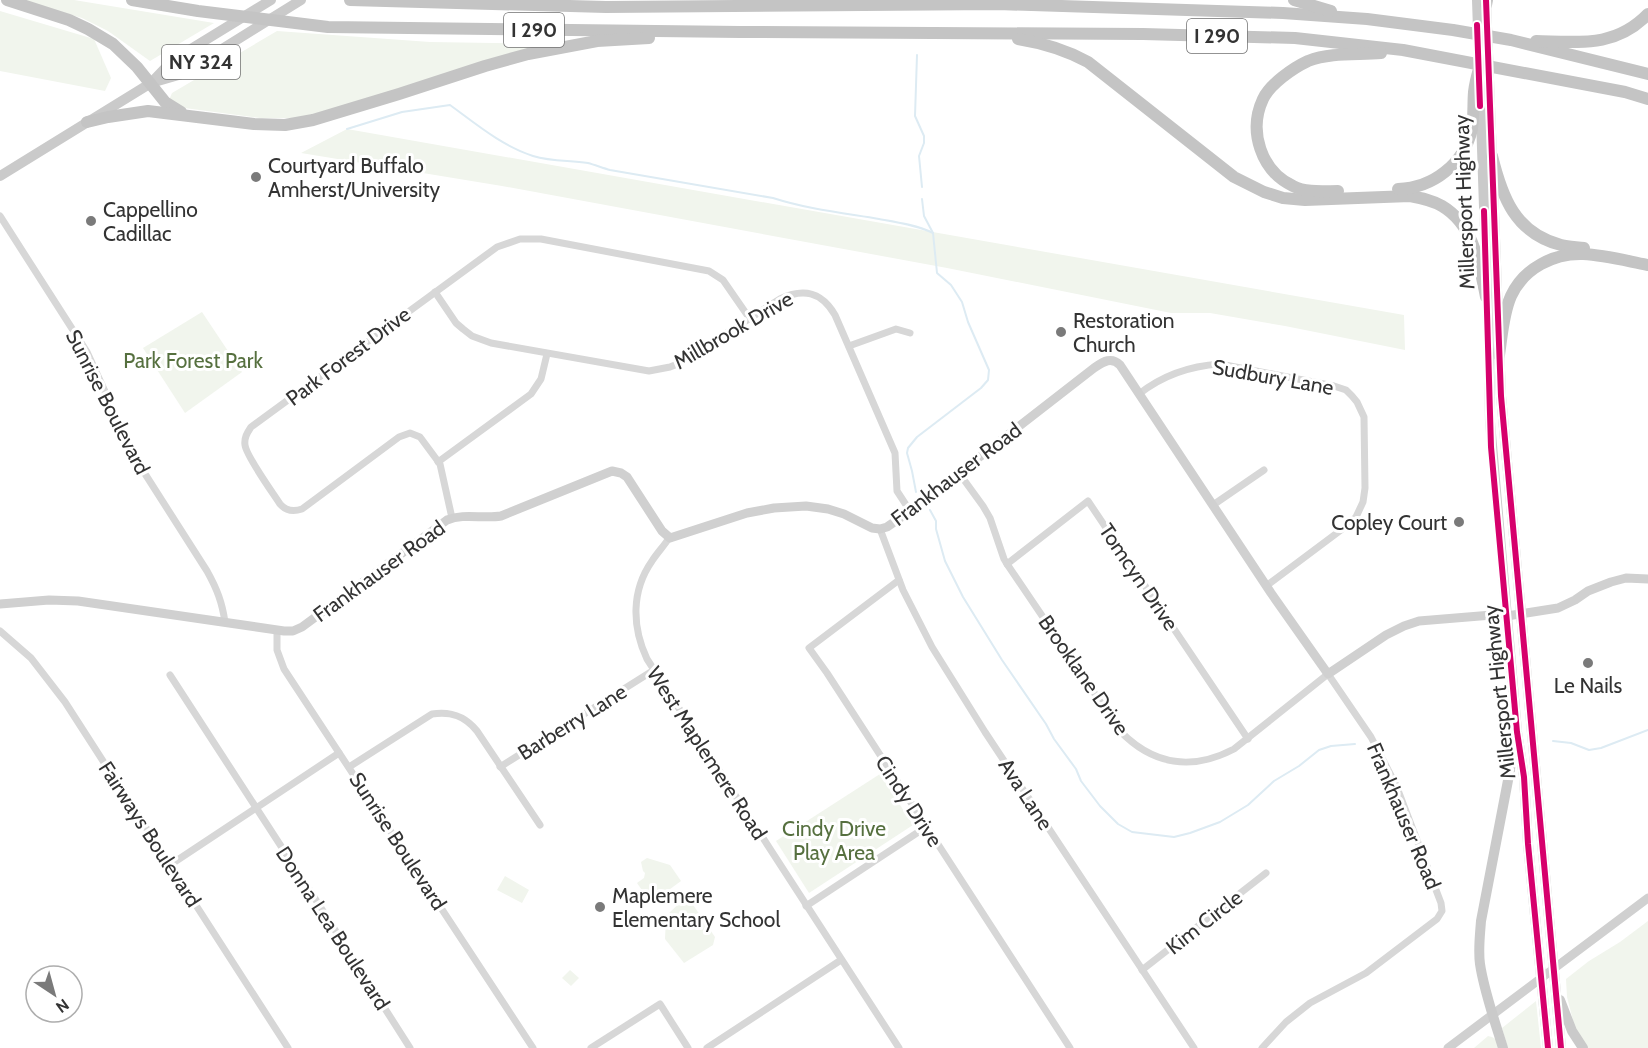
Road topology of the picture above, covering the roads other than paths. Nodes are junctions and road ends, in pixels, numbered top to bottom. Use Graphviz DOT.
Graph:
graph roads {
  1 [pos="7,0"];
  2 [pos="132,0"];
  3 [pos="271,0"];
  4 [pos="301,0"];
  5 [pos="350,0"];
  6 [pos="1022,0"];
  7 [pos="1293,0"];
  8 [pos="1484,1"];
  9 [pos="998,4"];
  10 [pos="1648,15"];
  11 [pos="1367,19"];
  12 [pos="979,32"];
  13 [pos="740,33"];
  14 [pos="1510,40"];
  15 [pos="1403,50"];
  16 [pos="1479,69"];
  17 [pos="1648,74"];
  18 [pos="151,83"];
  19 [pos="1625,92"];
  20 [pos="1648,99"];
  21 [pos="1648,105"];
  22 [pos="187,115"];
  23 [pos="87,122"];
  24 [pos="1492,156"];
  25 [pos="0,176"];
  26 [pos="0,216"];
  27 [pos="1648,258"];
  28 [pos="1648,265"];
  29 [pos="435,292"];
  30 [pos="1486,297"];
  31 [pos="750,319"];
  32 [pos="910,333"];
  33 [pos="849,346"];
  34 [pos="547,354"];
  35 [pos="1499,355"];
  36 [pos="1139,394"];
  37 [pos="438,462"];
  38 [pos="1264,470"];
  39 [pos="959,473"];
  40 [pos="1213,505"];
  41 [pos="910,511"];
  42 [pos="452,518"];
  43 [pos="880,529"];
  44 [pos="669,538"];
  45 [pos="1007,564"];
  46 [pos="1648,579"];
  47 [pos="899,580"];
  48 [pos="1266,586"];
  49 [pos="0,603"];
  50 [pos="1520,614"];
  51 [pos="1507,616"];
  52 [pos="225,622"];
  53 [pos="277,630"];
  54 [pos="0,631"];
  55 [pos="654,670"];
  56 [pos="1328,674"];
  57 [pos="170,675"];
  58 [pos="1516,709"];
  59 [pos="1248,739"];
  60 [pos="339,753"];
  61 [pos="349,766"];
  62 [pos="500,767"];
  63 [pos="256,808"];
  64 [pos="540,825"];
  65 [pos="926,828"];
  66 [pos="171,865"];
  67 [pos="1266,873"];
  68 [pos="1648,898"];
  69 [pos="806,906"];
  70 [pos="841,960"];
  71 [pos="1142,970"];
  72 [pos="1556,989"];
  73 [pos="1493,1014"];
  74 [pos="288,1048"];
  75 [pos="410,1048"];
  76 [pos="533,1048"];
  77 [pos="591,1048"];
  78 [pos="688,1048"];
  79 [pos="707,1048"];
  80 [pos="898,1048"];
  81 [pos="1070,1048"];
  82 [pos="1194,1048"];
  83 [pos="1262,1048"];
  84 [pos="1448,1048"];
  85 [pos="1503,1048"];
  86 [pos="1548,1048"];
  87 [pos="1561,1048"];
  88 [pos="1583,1048"];
  1 -- 18 [label="highway"];
  2 -- 13 [label="highway, I 290"];
  3 -- 18 [label="main road, NY 324"];
  4 -- 18 [label="main road, NY 324"];
  5 -- 9 [label="highway, I 290"];
  6 -- 9 [label="highway"];
  7 -- 11 [label="highway"];
  8 -- 16 [label="main road, Millersport Highway"];
  8 -- 24 [label="main road, Millersport Highway"];
  9 -- 11 [label="highway, I 290"];
  10 -- 14 [label="highway"];
  11 -- 14 [label="highway, I 290"];
  12 -- 13 [label="highway, I 290"];
  12 -- 15 [label="highway, I 290"];
  12 -- 30 [label="highway"];
  13 -- 22 [label="highway"];
  14 -- 17 [label="highway, I 290"];
  15 -- 16 [label="highway"];
  15 -- 19 [label="highway, I 290"];
  16 -- 30 [label="main road, Millersport Highway"];
  18 -- 22 [label="highway"];
  18 -- 23 [label="main road, NY 324"];
  19 -- 20 [label="highway, I 290"];
  19 -- 21 [label="highway"];
  22 -- 23 [label="highway"];
  23 -- 25 [label="main road, NY 324"];
  24 -- 27 [label="highway"];
  24 -- 35 [label="main road, Millersport Highway"];
  26 -- 52 [label="street, Sunrise Boulevard"];
  28 -- 35 [label="highway"];
  29 -- 31 [label="street, Park Forest Drive"];
  29 -- 34 [label="street, Millbrook Drive"];
  29 -- 37 [label="street, Park Forest Drive"];
  30 -- 51 [label="main road, Millersport Highway"];
  31 -- 33 [label="street, Millbrook Drive"];
  31 -- 34 [label="street, Millbrook Drive"];
  32 -- 33 [label="street"];
  33 -- 41 [label="street, Millbrook Drive"];
  34 -- 37 [label="street"];
  35 -- 50 [label="main road, Millersport Highway"];
  36 -- 39 [label="street, Frankhauser Road"];
  36 -- 40 [label="street, Frankhauser Road"];
  36 -- 48 [label="street, Sudbury Lane"];
  37 -- 42 [label="street, Park Forest Drive"];
  38 -- 40 [label="street"];
  39 -- 41 [label="street, Frankhauser Road"];
  39 -- 45 [label="street, Brooklane Drive"];
  40 -- 48 [label="street, Frankhauser Road"];
  41 -- 43 [label="street, Frankhauser Road"];
  42 -- 44 [label="street, Frankhauser Road"];
  42 -- 53 [label="street, Frankhauser Road"];
  43 -- 44 [label="street, Frankhauser Road"];
  43 -- 47 [label="street, Ava Lane"];
  44 -- 55 [label="street, West Maplemere Road"];
  45 -- 59 [label="street, Brooklane Drive"];
  45 -- 59 [label="street, Tomcyn Drive"];
  46 -- 50 [label="street"];
  47 -- 65 [label="street, Cindy Drive"];
  47 -- 71 [label="street, Ava Lane"];
  48 -- 56 [label="street, Frankhauser Road"];
  49 -- 52 [label="street, Frankhauser Road"];
  50 -- 51 [label="street"];
  50 -- 72 [label="main road, Millersport Highway"];
  51 -- 56 [label="street"];
  51 -- 58 [label="main road, Millersport Highway"];
  52 -- 53 [label="street, Frankhauser Road"];
  53 -- 60 [label="street, Sunrise Boulevard"];
  54 -- 66 [label="street, Fairways Boulevard"];
  55 -- 62 [label="street, Barberry Lane"];
  55 -- 69 [label="street, West Maplemere Road"];
  56 -- 59 [label="street, Brooklane Drive"];
  56 -- 83 [label="street, Frankhauser Road"];
  57 -- 63 [label="street, Donna Lea Boulevard"];
  58 -- 73 [label="main road"];
  58 -- 86 [label="main road, Millersport Highway"];
  60 -- 61 [label="street, Sunrise Boulevard"];
  60 -- 63 [label="street"];
  61 -- 62 [label="street, Barberry Lane"];
  61 -- 76 [label="street, Sunrise Boulevard"];
  62 -- 64 [label="street"];
  63 -- 66 [label="street"];
  63 -- 75 [label="street, Donna Lea Boulevard"];
  65 -- 69 [label="street"];
  65 -- 81 [label="street, Cindy Drive"];
  66 -- 74 [label="street, Fairways Boulevard"];
  67 -- 71 [label="street, Kim Circle"];
  68 -- 73 [label="street"];
  69 -- 70 [label="street, West Maplemere Road"];
  70 -- 79 [label="street"];
  70 -- 80 [label="street, West Maplemere Road"];
  71 -- 82 [label="street, Ava Lane"];
  72 -- 87 [label="main road, Millersport Highway"];
  72 -- 88 [label="main road"];
  73 -- 84 [label="street"];
  73 -- 85 [label="main road"];
  77 -- 78 [label="street"];
}
